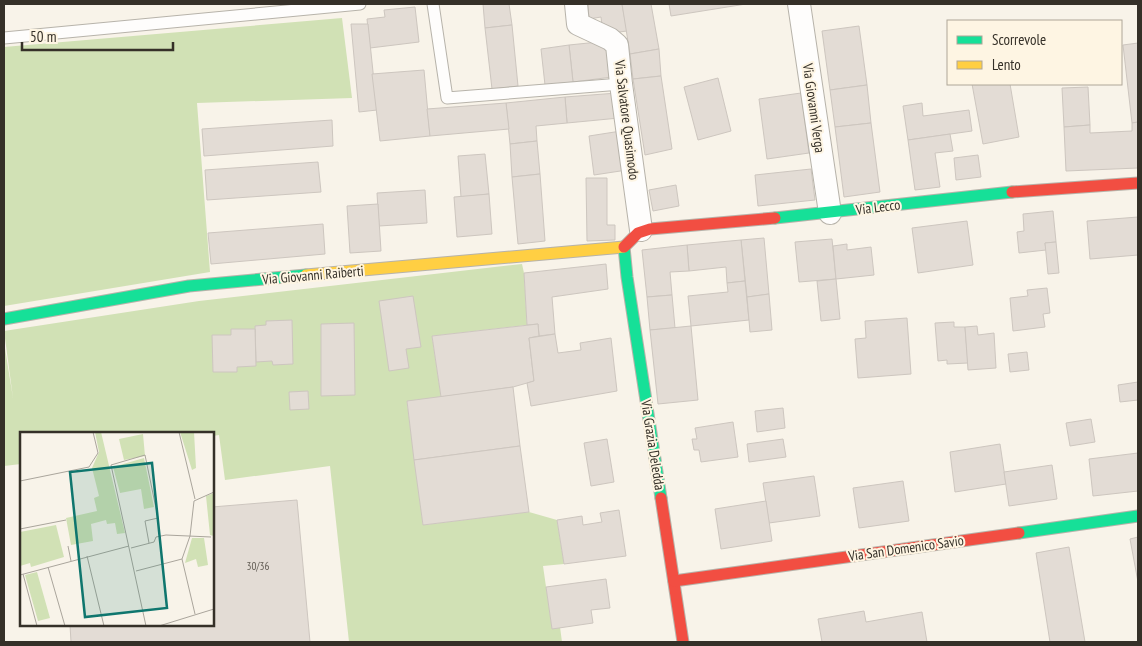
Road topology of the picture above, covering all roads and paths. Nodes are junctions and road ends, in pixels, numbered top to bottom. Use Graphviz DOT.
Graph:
graph roads {
  1 [pos="360,4"];
  2 [pos="432,4"];
  3 [pos="576,4"];
  4 [pos="799,4"];
  5 [pos="4,38"];
  6 [pos="621,84"];
  7 [pos="1138,184"];
  8 [pos="830,213"];
  9 [pos="641,230"];
  10 [pos="624,247"];
  11 [pos="4,319"];
  12 [pos="1138,516"];
  13 [pos="674,580"];
  14 [pos="683,642"];
  1 -- 5 [label="lane"];
  2 -- 6 [label="lane"];
  3 -- 6 [label="street, Via Salvatore Quasimodo"];
  4 -- 8 [label="street, Via Giovanni Verga"];
  6 -- 9 [label="street, Via Salvatore Quasimodo"];
  7 -- 8 [label="street, Via Lecco"];
  8 -- 9 [label="street, Via Lecco"];
  9 -- 10 [label="street"];
  10 -- 11 [label="street, Via Giovanni Raiberti"];
  10 -- 13 [label="street, Via Grazia Deledda"];
  12 -- 13 [label="street, Via San Domenico Savio"];
  13 -- 14 [label="street, Via Grazia Deledda"];
}
